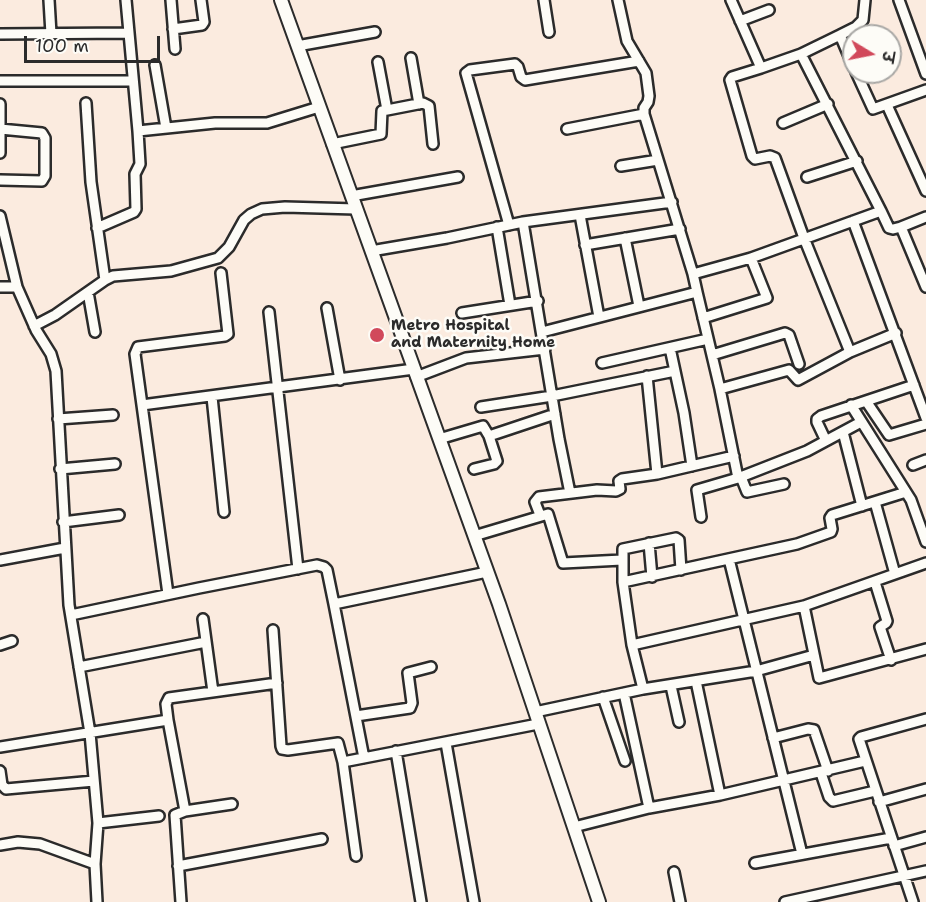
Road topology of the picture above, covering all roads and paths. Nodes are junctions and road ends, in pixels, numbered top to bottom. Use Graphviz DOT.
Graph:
graph roads {
  1 [pos="50,0"];
  2 [pos="126,0"];
  3 [pos="171,0"];
  4 [pos="201,0"];
  5 [pos="281,0"];
  6 [pos="544,0"];
  7 [pos="618,0"];
  8 [pos="731,0"];
  9 [pos="865,0"];
  10 [pos="899,0"];
  11 [pos="769,10"];
  12 [pos="740,21"];
  13 [pos="173,29"];
  14 [pos="375,32"];
  15 [pos="549,32"];
  16 [pos="129,33"];
  17 [pos="0,34"];
  18 [pos="51,34"];
  19 [pos="840,35"];
  20 [pos="842,40"];
  21 [pos="297,46"];
  22 [pos="175,49"];
  23 [pos="801,54"];
  24 [pos="411,58"];
  25 [pos="639,61"];
  26 [pos="378,62"];
  27 [pos="155,65"];
  28 [pos="761,68"];
  29 [pos="926,74"];
  30 [pos="0,81"];
  31 [pos="133,81"];
  32 [pos="861,84"];
  33 [pos="926,90"];
  34 [pos="86,103"];
  35 [pos="0,104"];
  36 [pos="419,104"];
  37 [pos="828,104"];
  38 [pos="887,105"];
  39 [pos="319,107"];
  40 [pos="387,110"];
  41 [pos="644,114"];
  42 [pos="783,123"];
  43 [pos="166,128"];
  44 [pos="1,129"];
  45 [pos="567,129"];
  46 [pos="138,132"];
  47 [pos="332,144"];
  48 [pos="433,144"];
  49 [pos="0,153"];
  50 [pos="658,160"];
  51 [pos="857,161"];
  52 [pos="621,166"];
  53 [pos="458,177"];
  54 [pos="807,177"];
  55 [pos="0,180"];
  56 [pos="926,191"];
  57 [pos="351,196"];
  58 [pos="672,202"];
  59 [pos="356,209"];
  60 [pos="881,211"];
  61 [pos="579,215"];
  62 [pos="0,216"];
  63 [pos="926,217"];
  64 [pos="853,221"];
  65 [pos="523,222"];
  66 [pos="509,225"];
  67 [pos="497,227"];
  68 [pos="901,227"];
  69 [pos="96,228"];
  70 [pos="680,229"];
  71 [pos="625,238"];
  72 [pos="804,238"];
  73 [pos="2,240"];
  74 [pos="585,245"];
  75 [pos="371,251"];
  76 [pos="751,258"];
  77 [pos="922,265"];
  78 [pos="221,273"];
  79 [pos="693,274"];
  80 [pos="105,280"];
  81 [pos="0,287"];
  82 [pos="17,287"];
  83 [pos="926,287"];
  84 [pos="88,292"];
  85 [pos="697,292"];
  86 [pos="537,301"];
  87 [pos="510,305"];
  88 [pos="639,306"];
  89 [pos="327,308"];
  90 [pos="269,312"];
  91 [pos="462,313"];
  92 [pos="599,317"];
  93 [pos="703,318"];
  94 [pos="34,326"];
  95 [pos="95,332"];
  96 [pos="542,332"];
  97 [pos="896,333"];
  98 [pos="708,339"];
  99 [pos="670,348"];
  100 [pos="545,349"];
  101 [pos="850,352"];
  102 [pos="712,355"];
  103 [pos="602,363"];
  104 [pos="799,364"];
  105 [pos="675,370"];
  106 [pos="415,373"];
  107 [pos="647,376"];
  108 [pos="340,380"];
  109 [pos="914,385"];
  110 [pos="276,388"];
  111 [pos="720,389"];
  112 [pos="552,396"];
  113 [pos="212,397"];
  114 [pos="866,401"];
  115 [pos="142,405"];
  116 [pos="851,405"];
  117 [pos="481,407"];
  118 [pos="555,414"];
  119 [pos="113,415"];
  120 [pos="926,418"];
  121 [pos="58,419"];
  122 [pos="861,422"];
  123 [pos="926,424"];
  124 [pos="843,432"];
  125 [pos="489,436"];
  126 [pos="439,439"];
  127 [pos="826,441"];
  128 [pos="734,456"];
  129 [pos="926,460"];
  130 [pos="115,464"];
  131 [pos="914,465"];
  132 [pos="692,466"];
  133 [pos="60,469"];
  134 [pos="474,469"];
  135 [pos="657,474"];
  136 [pos="740,477"];
  137 [pos="784,484"];
  138 [pos="906,492"];
  139 [pos="570,493"];
  140 [pos="875,502"];
  141 [pos="862,506"];
  142 [pos="224,512"];
  143 [pos="119,515"];
  144 [pos="540,515"];
  145 [pos="701,517"];
  146 [pos="63,522"];
  147 [pos="474,536"];
  148 [pos="926,542"];
  149 [pos="649,543"];
  150 [pos="65,548"];
  151 [pos="729,559"];
  152 [pos="0,560"];
  153 [pos="622,560"];
  154 [pos="926,563"];
  155 [pos="298,569"];
  156 [pos="681,570"];
  157 [pos="487,572"];
  158 [pos="896,574"];
  159 [pos="652,577"];
  160 [pos="623,582"];
  161 [pos="874,582"];
  162 [pos="168,594"];
  163 [pos="334,604"];
  164 [pos="804,606"];
  165 [pos="71,615"];
  166 [pos="203,619"];
  167 [pos="744,620"];
  168 [pos="273,630"];
  169 [pos="12,642"];
  170 [pos="206,642"];
  171 [pos="0,645"];
  172 [pos="632,645"];
  173 [pos="926,649"];
  174 [pos="814,655"];
  175 [pos="891,660"];
  176 [pos="79,667"];
  177 [pos="430,667"];
  178 [pos="756,670"];
  179 [pos="696,681"];
  180 [pos="277,683"];
  181 [pos="671,686"];
  182 [pos="643,689"];
  183 [pos="213,692"];
  184 [pos="624,693"];
  185 [pos="603,697"];
  186 [pos="356,716"];
  187 [pos="536,718"];
  188 [pos="926,719"];
  189 [pos="168,720"];
  190 [pos="679,722"];
  191 [pos="90,733"];
  192 [pos="774,738"];
  193 [pos="446,743"];
  194 [pos="0,747"];
  195 [pos="396,751"];
  196 [pos="364,758"];
  197 [pos="625,761"];
  198 [pos="343,762"];
  199 [pos="865,762"];
  200 [pos="0,771"];
  201 [pos="825,772"];
  202 [pos="94,781"];
  203 [pos="785,781"];
  204 [pos="926,789"];
  205 [pos="875,791"];
  206 [pos="720,795"];
  207 [pos="879,802"];
  208 [pos="231,804"];
  209 [pos="649,808"];
  210 [pos="185,811"];
  211 [pos="159,816"];
  212 [pos="98,823"];
  213 [pos="574,827"];
  214 [pos="926,837"];
  215 [pos="322,839"];
  216 [pos="892,842"];
  217 [pos="0,845"];
  218 [pos="802,855"];
  219 [pos="356,856"];
  220 [pos="755,863"];
  221 [pos="95,864"];
  222 [pos="178,866"];
  223 [pos="674,872"];
  224 [pos="926,872"];
  225 [pos="904,877"];
  226 [pos="97,902"];
  227 [pos="182,902"];
  228 [pos="421,902"];
  229 [pos="474,902"];
  230 [pos="599,902"];
  231 [pos="680,902"];
  232 [pos="785,902"];
  233 [pos="913,902"];
  1 -- 18 [label="street"];
  2 -- 16 [label="street"];
  3 -- 13 [label="street"];
  4 -- 13 [label="street"];
  5 -- 21 [label="main road"];
  6 -- 15 [label="street"];
  7 -- 25 [label="street"];
  8 -- 12 [label="street"];
  9 -- 19 [label="street"];
  10 -- 29 [label="street"];
  11 -- 12 [label="street"];
  12 -- 28 [label="street"];
  13 -- 22 [label="street"];
  14 -- 21 [label="street"];
  16 -- 18 [label="street"];
  16 -- 31 [label="street"];
  17 -- 18 [label="street"];
  19 -- 20 [label="street"];
  19 -- 23 [label="street"];
  21 -- 39 [label="main road"];
  23 -- 28 [label="street"];
  23 -- 37 [label="street"];
  24 -- 36 [label="street"];
  25 -- 41 [label="street"];
  25 -- 66 [label="street"];
  26 -- 40 [label="street"];
  27 -- 43 [label="street"];
  28 -- 72 [label="street"];
  30 -- 31 [label="street"];
  31 -- 46 [label="street"];
  32 -- 38 [label="street"];
  33 -- 38 [label="street"];
  34 -- 69 [label="street"];
  35 -- 44 [label="street"];
  36 -- 40 [label="street"];
  36 -- 48 [label="street"];
  37 -- 42 [label="street"];
  37 -- 51 [label="street"];
  38 -- 56 [label="street"];
  39 -- 43 [label="street"];
  39 -- 47 [label="main road"];
  40 -- 47 [label="street"];
  41 -- 45 [label="street"];
  41 -- 50 [label="street"];
  43 -- 46 [label="street"];
  44 -- 49 [label="street"];
  44 -- 55 [label="street"];
  46 -- 69 [label="street"];
  47 -- 57 [label="main road"];
  50 -- 52 [label="street"];
  50 -- 58 [label="street"];
  51 -- 54 [label="street"];
  51 -- 60 [label="street"];
  53 -- 57 [label="street"];
  57 -- 59 [label="main road"];
  58 -- 61 [label="street"];
  58 -- 70 [label="street"];
  59 -- 75 [label="main road"];
  59 -- 80 [label="street"];
  60 -- 64 [label="street"];
  60 -- 68 [label="street"];
  61 -- 65 [label="street"];
  61 -- 74 [label="street"];
  62 -- 73 [label="street"];
  63 -- 68 [label="street"];
  64 -- 72 [label="street"];
  64 -- 97 [label="street"];
  65 -- 66 [label="street"];
  65 -- 86 [label="street"];
  66 -- 67 [label="street"];
  67 -- 75 [label="street"];
  67 -- 87 [label="street"];
  68 -- 77 [label="street"];
  69 -- 80 [label="street"];
  70 -- 71 [label="street"];
  70 -- 79 [label="street"];
  71 -- 74 [label="street"];
  71 -- 88 [label="street"];
  72 -- 76 [label="street"];
  72 -- 101 [label="street"];
  73 -- 82 [label="street"];
  74 -- 92 [label="street"];
  75 -- 106 [label="main road"];
  76 -- 79 [label="street"];
  76 -- 93 [label="street"];
  77 -- 83 [label="street"];
  78 -- 115 [label="street"];
  79 -- 85 [label="street"];
  80 -- 84 [label="street"];
  81 -- 82 [label="street"];
  82 -- 94 [label="street"];
  84 -- 94 [label="street"];
  84 -- 95 [label="street"];
  85 -- 88 [label="street"];
  85 -- 93 [label="street"];
  86 -- 87 [label="street"];
  86 -- 96 [label="street"];
  87 -- 91 [label="street"];
  88 -- 92 [label="street"];
  89 -- 108 [label="street"];
  90 -- 110 [label="street"];
  92 -- 96 [label="street"];
  93 -- 98 [label="street"];
  94 -- 121 [label="street"];
  96 -- 100 [label="street"];
  97 -- 101 [label="street"];
  97 -- 109 [label="street"];
  98 -- 99 [label="street"];
  98 -- 102 [label="street"];
  99 -- 103 [label="street"];
  99 -- 105 [label="street"];
  100 -- 106 [label="street"];
  100 -- 112 [label="street"];
  101 -- 111 [label="street"];
  102 -- 104 [label="street"];
  102 -- 111 [label="street"];
  105 -- 107 [label="street"];
  105 -- 132 [label="street"];
  106 -- 108 [label="street"];
  106 -- 126 [label="main road"];
  107 -- 112 [label="street"];
  107 -- 135 [label="street"];
  108 -- 110 [label="street"];
  109 -- 114 [label="street"];
  109 -- 120 [label="street"];
  110 -- 113 [label="street"];
  110 -- 155 [label="street"];
  111 -- 128 [label="street"];
  112 -- 117 [label="street"];
  112 -- 118 [label="street"];
  113 -- 115 [label="street"];
  113 -- 142 [label="street"];
  114 -- 116 [label="street"];
  114 -- 123 [label="street"];
  115 -- 162 [label="street"];
  116 -- 122 [label="street"];
  116 -- 127 [label="street"];
  118 -- 125 [label="street"];
  118 -- 139 [label="street"];
  119 -- 121 [label="street"];
  121 -- 133 [label="street"];
  122 -- 124 [label="street"];
  122 -- 138 [label="street"];
  124 -- 127 [label="street"];
  124 -- 141 [label="street"];
  125 -- 126 [label="street"];
  125 -- 134 [label="street"];
  126 -- 147 [label="main road"];
  127 -- 136 [label="street"];
  128 -- 132 [label="street"];
  128 -- 136 [label="street"];
  129 -- 131 [label="street"];
  130 -- 133 [label="street"];
  132 -- 135 [label="street"];
  133 -- 146 [label="street"];
  135 -- 139 [label="street"];
  136 -- 137 [label="street"];
  136 -- 145 [label="street"];
  138 -- 140 [label="street"];
  138 -- 148 [label="street"];
  139 -- 144 [label="street"];
  140 -- 141 [label="street"];
  140 -- 158 [label="street"];
  141 -- 151 [label="street"];
  143 -- 146 [label="street"];
  144 -- 147 [label="street"];
  144 -- 153 [label="street"];
  146 -- 150 [label="street"];
  147 -- 157 [label="main road"];
  149 -- 153 [label="street"];
  149 -- 156 [label="street"];
  149 -- 159 [label="street"];
  150 -- 152 [label="street"];
  150 -- 165 [label="street"];
  151 -- 156 [label="street"];
  151 -- 167 [label="street"];
  153 -- 160 [label="street"];
  154 -- 158 [label="street"];
  155 -- 162 [label="street"];
  155 -- 163 [label="street"];
  156 -- 159 [label="street"];
  157 -- 163 [label="street"];
  157 -- 187 [label="main road"];
  158 -- 161 [label="street"];
  159 -- 160 [label="street"];
  160 -- 172 [label="street"];
  161 -- 164 [label="street"];
  161 -- 175 [label="street"];
  162 -- 165 [label="street"];
  163 -- 186 [label="street"];
  164 -- 167 [label="street"];
  164 -- 174 [label="street"];
  165 -- 176 [label="street"];
  166 -- 170 [label="street"];
  167 -- 172 [label="street"];
  167 -- 178 [label="street"];
  168 -- 180 [label="street"];
  169 -- 171 [label="street"];
  170 -- 176 [label="street"];
  170 -- 183 [label="street"];
  172 -- 182 [label="street"];
  173 -- 175 [label="street"];
  174 -- 175 [label="street"];
  174 -- 178 [label="street"];
  176 -- 191 [label="street"];
  177 -- 186 [label="street"];
  178 -- 179 [label="street"];
  178 -- 192 [label="street"];
  179 -- 181 [label="street"];
  179 -- 206 [label="street"];
  180 -- 183 [label="street"];
  180 -- 198 [label="street"];
  181 -- 182 [label="street"];
  181 -- 190 [label="street"];
  182 -- 184 [label="street"];
  183 -- 189 [label="street"];
  184 -- 185 [label="street"];
  184 -- 209 [label="street"];
  185 -- 187 [label="street"];
  185 -- 197 [label="street"];
  186 -- 196 [label="street"];
  187 -- 193 [label="street"];
  187 -- 213 [label="main road"];
  188 -- 199 [label="street"];
  189 -- 191 [label="street"];
  189 -- 210 [label="street"];
  191 -- 194 [label="street"];
  191 -- 202 [label="street"];
  192 -- 201 [label="street"];
  192 -- 203 [label="street"];
  193 -- 195 [label="street"];
  193 -- 229 [label="street"];
  195 -- 196 [label="street"];
  195 -- 228 [label="street"];
  196 -- 198 [label="street"];
  198 -- 219 [label="street"];
  199 -- 201 [label="street"];
  199 -- 205 [label="street"];
  200 -- 202 [label="street"];
  201 -- 203 [label="street"];
  201 -- 205 [label="street"];
  202 -- 212 [label="street"];
  203 -- 206 [label="street"];
  203 -- 218 [label="street"];
  204 -- 207 [label="street"];
  205 -- 207 [label="street"];
  206 -- 209 [label="street"];
  207 -- 216 [label="street"];
  208 -- 210 [label="street"];
  209 -- 213 [label="street"];
  210 -- 222 [label="street"];
  211 -- 212 [label="street"];
  212 -- 221 [label="street"];
  213 -- 230 [label="main road"];
  214 -- 216 [label="street"];
  215 -- 222 [label="street"];
  216 -- 218 [label="street"];
  216 -- 225 [label="street"];
  217 -- 221 [label="street"];
  218 -- 220 [label="street"];
  221 -- 226 [label="street"];
  222 -- 227 [label="street"];
  223 -- 231 [label="street"];
  224 -- 225 [label="street"];
  225 -- 232 [label="street"];
  225 -- 233 [label="street"];
}
